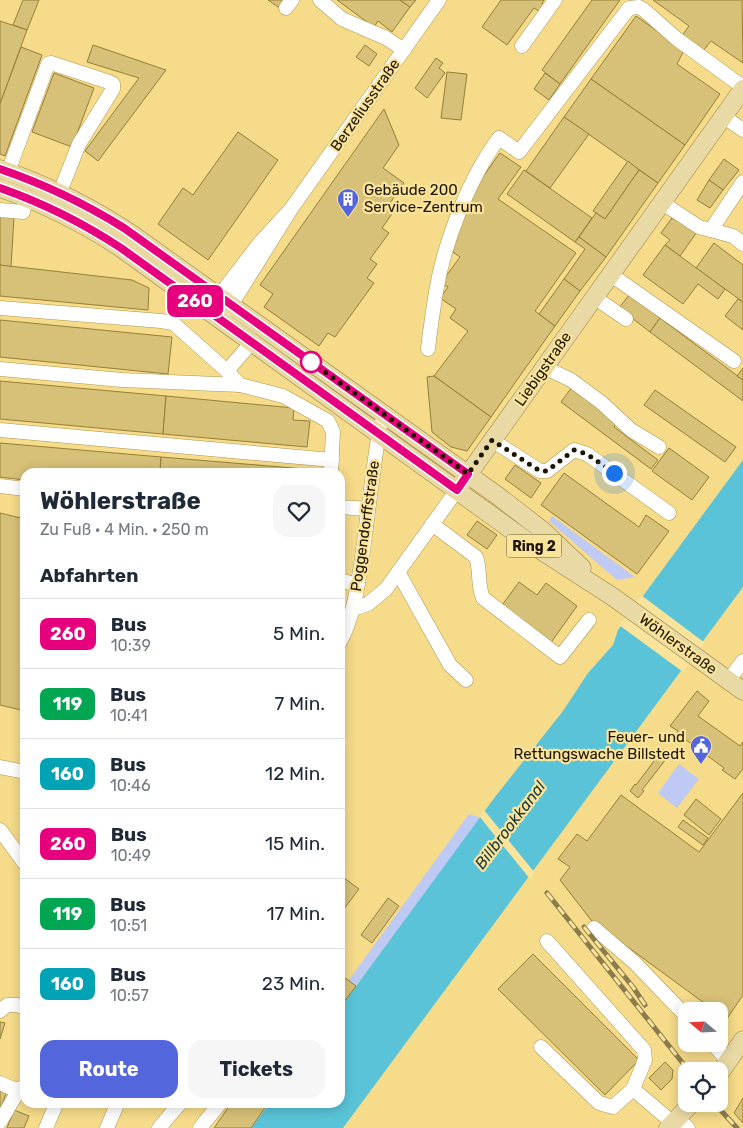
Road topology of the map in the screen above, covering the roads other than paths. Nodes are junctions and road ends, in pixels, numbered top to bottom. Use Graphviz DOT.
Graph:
graph roads {
  1 [pos="320,0"];
  2 [pos="439,0"];
  3 [pos="555,0"];
  4 [pos="633,3"];
  5 [pos="522,46"];
  6 [pos="404,50"];
  7 [pos="743,88"];
  8 [pos="723,116"];
  9 [pos="743,130"];
  10 [pos="4,170"];
  11 [pos="743,182"];
  12 [pos="0,188"];
  13 [pos="60,192"];
  14 [pos="661,202"];
  15 [pos="25,205"];
  16 [pos="0,210"];
  17 [pos="711,230"];
  18 [pos="743,244"];
  19 [pos="610,274"];
  20 [pos="594,297"];
  21 [pos="225,300"];
  22 [pos="0,308"];
  23 [pos="216,316"];
  24 [pos="626,319"];
  25 [pos="252,342"];
  26 [pos="428,349"];
  27 [pos="734,361"];
  28 [pos="544,367"];
  29 [pos="0,369"];
  30 [pos="227,371"];
  31 [pos="240,385"];
  32 [pos="382,412"];
  33 [pos="0,430"];
  34 [pos="379,433"];
  35 [pos="492,440"];
  36 [pos="659,447"];
  37 [pos="332,466"];
  38 [pos="468,474"];
  39 [pos="0,486"];
  40 [pos="20,488"];
  41 [pos="457,490"];
  42 [pos="345,508"];
  43 [pos="368,510"];
  44 [pos="668,513"];
  45 [pos="432,524"];
  46 [pos="398,572"];
  47 [pos="345,581"];
  48 [pos="357,584"];
  49 [pos="613,597"];
  50 [pos="353,609"];
  51 [pos="589,620"];
  52 [pos="345,633"];
  53 [pos="743,661"];
  54 [pos="466,680"];
  55 [pos="736,686"];
  56 [pos="0,767"];
  57 [pos="20,771"];
  58 [pos="0,830"];
  59 [pos="20,857"];
  60 [pos="594,928"];
  61 [pos="548,941"];
  62 [pos="20,1006"];
  63 [pos="678,1008"];
  64 [pos="0,1011"];
  65 [pos="743,1040"];
  66 [pos="541,1047"];
  67 [pos="728,1062"];
  68 [pos="0,1083"];
  69 [pos="20,1088"];
  70 [pos="633,1090"];
  71 [pos="20,1092"];
  72 [pos="54,1108"];
  73 [pos="114,1108"];
  74 [pos="176,1108"];
  75 [pos="216,1108"];
  76 [pos="685,1112"];
  77 [pos="0,1122"];
  78 [pos="676,1124"];
  79 [pos="46,1128"];
  80 [pos="107,1128"];
  81 [pos="159,1128"];
  82 [pos="200,1128"];
  1 -- 6 [label="street"];
  2 -- 6 [label="street, Berzeliusstraße"];
  3 -- 5 [label="street"];
  4 -- 7 [label="street"];
  4 -- 26 [label="street"];
  6 -- 21 [label="street, Berzeliusstraße"];
  7 -- 8 [label="main road, Liebigstraße"];
  8 -- 9 [label="street"];
  8 -- 14 [label="main road, Liebigstraße"];
  10 -- 13 [label="main road, Wöhlerstraße / Ring 2"];
  10 -- 13 [label="street"];
  11 -- 17 [label="street"];
  12 -- 15 [label="main road, Wöhlerstraße / Ring 2"];
  13 -- 21 [label="main road, Wöhlerstraße / Ring 2"];
  14 -- 17 [label="street"];
  14 -- 19 [label="main road, Liebigstraße"];
  15 -- 16 [label="street"];
  15 -- 23 [label="main road, Wöhlerstraße / Ring 2"];
  17 -- 18 [label="street"];
  19 -- 20 [label="main road, Liebigstraße"];
  19 -- 27 [label="street"];
  20 -- 24 [label="street"];
  20 -- 28 [label="main road, Liebigstraße"];
  21 -- 23 [label="street, Berzeliusstraße"];
  21 -- 32 [label="main road, Wöhlerstraße / Ring 2"];
  22 -- 30 [label="street"];
  23 -- 25 [label="main road, Wöhlerstraße / Ring 2"];
  25 -- 30 [label="street"];
  25 -- 34 [label="main road, Wöhlerstraße / Ring 2"];
  28 -- 35 [label="main road, Liebigstraße"];
  28 -- 36 [label="street"];
  29 -- 31 [label="street"];
  30 -- 31 [label="street"];
  31 -- 37 [label="street"];
  32 -- 34 [label="street, Poggendorffstraße"];
  32 -- 38 [label="main road, Wöhlerstraße / Ring 2"];
  33 -- 37 [label="street"];
  34 -- 41 [label="main road, Wöhlerstraße / Ring 2"];
  34 -- 43 [label="street, Poggendorffstraße"];
  35 -- 38 [label="main road, Liebigstraße"];
  35 -- 44 [label="street"];
  38 -- 41 [label="main road, Liebigstraße"];
  38 -- 49 [label="main road, Wöhlerstraße / Ring 2"];
  39 -- 40 [label="street"];
  41 -- 45 [label="street, Liebigstraße"];
  41 -- 49 [label="main road, Wöhlerstraße / Ring 2"];
  42 -- 43 [label="street"];
  43 -- 48 [label="street, Poggendorffstraße"];
  45 -- 46 [label="street, Liebigstraße"];
  45 -- 51 [label="street"];
  46 -- 50 [label="street, Liebigstraße"];
  46 -- 54 [label="street"];
  47 -- 48 [label="street"];
  48 -- 50 [label="street, Poggendorffstraße"];
  49 -- 55 [label="main road, Wöhlerstraße / Ring 2"];
  50 -- 52 [label="street"];
  53 -- 55 [label="street"];
  56 -- 57 [label="street"];
  58 -- 59 [label="street"];
  60 -- 63 [label="street"];
  61 -- 70 [label="street"];
  62 -- 64 [label="street"];
  65 -- 67 [label="main road"];
  66 -- 70 [label="street"];
  68 -- 69 [label="street"];
  70 -- 78 [label="street"];
  71 -- 77 [label="street"];
  72 -- 79 [label="street"];
  73 -- 80 [label="street"];
  74 -- 81 [label="street"];
  75 -- 82 [label="street"];
  76 -- 78 [label="main road"];
}
